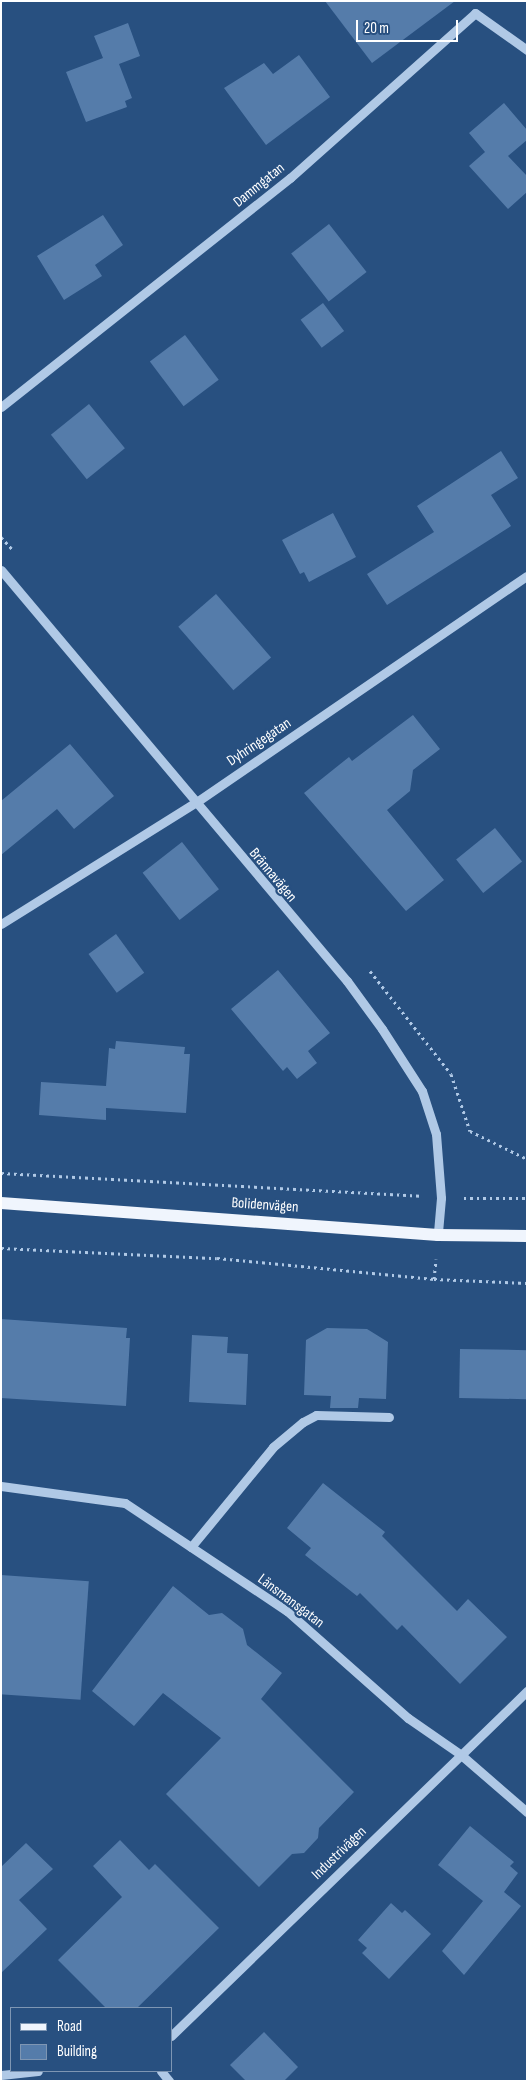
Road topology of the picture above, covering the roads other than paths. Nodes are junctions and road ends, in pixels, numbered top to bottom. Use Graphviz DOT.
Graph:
graph roads {
  1 [pos="527,50"];
  2 [pos="1,407"];
  3 [pos="1,570"];
  4 [pos="527,576"];
  5 [pos="195,803"];
  6 [pos="1,924"];
  7 [pos="1,1203"];
  8 [pos="438,1235"];
  9 [pos="527,1236"];
  10 [pos="389,1417"];
  11 [pos="1,1486"];
  12 [pos="191,1547"];
  13 [pos="527,1691"];
  14 [pos="460,1754"];
  15 [pos="527,1812"];
  16 [pos="172,2035"];
  17 [pos="26,2072"];
  18 [pos="1,2074"];
  1 -- 2 [label="street, Dammgatan"];
  3 -- 5 [label="street, Brännavägen"];
  4 -- 5 [label="street, Dyhringegatan"];
  5 -- 6 [label="street, Dyhringegatan"];
  5 -- 8 [label="street, Brännavägen"];
  7 -- 8 [label="main road, Bolidenvägen"];
  8 -- 9 [label="main road, Bolidenvägen"];
  10 -- 12 [label="street"];
  11 -- 12 [label="street, Länsmansgatan"];
  12 -- 14 [label="street, Länsmansgatan"];
  13 -- 14 [label="street, Industrivägen"];
  14 -- 15 [label="street, Länsmansgatan"];
  14 -- 16 [label="street, Industrivägen"];
  17 -- 18 [label="street"];
}
